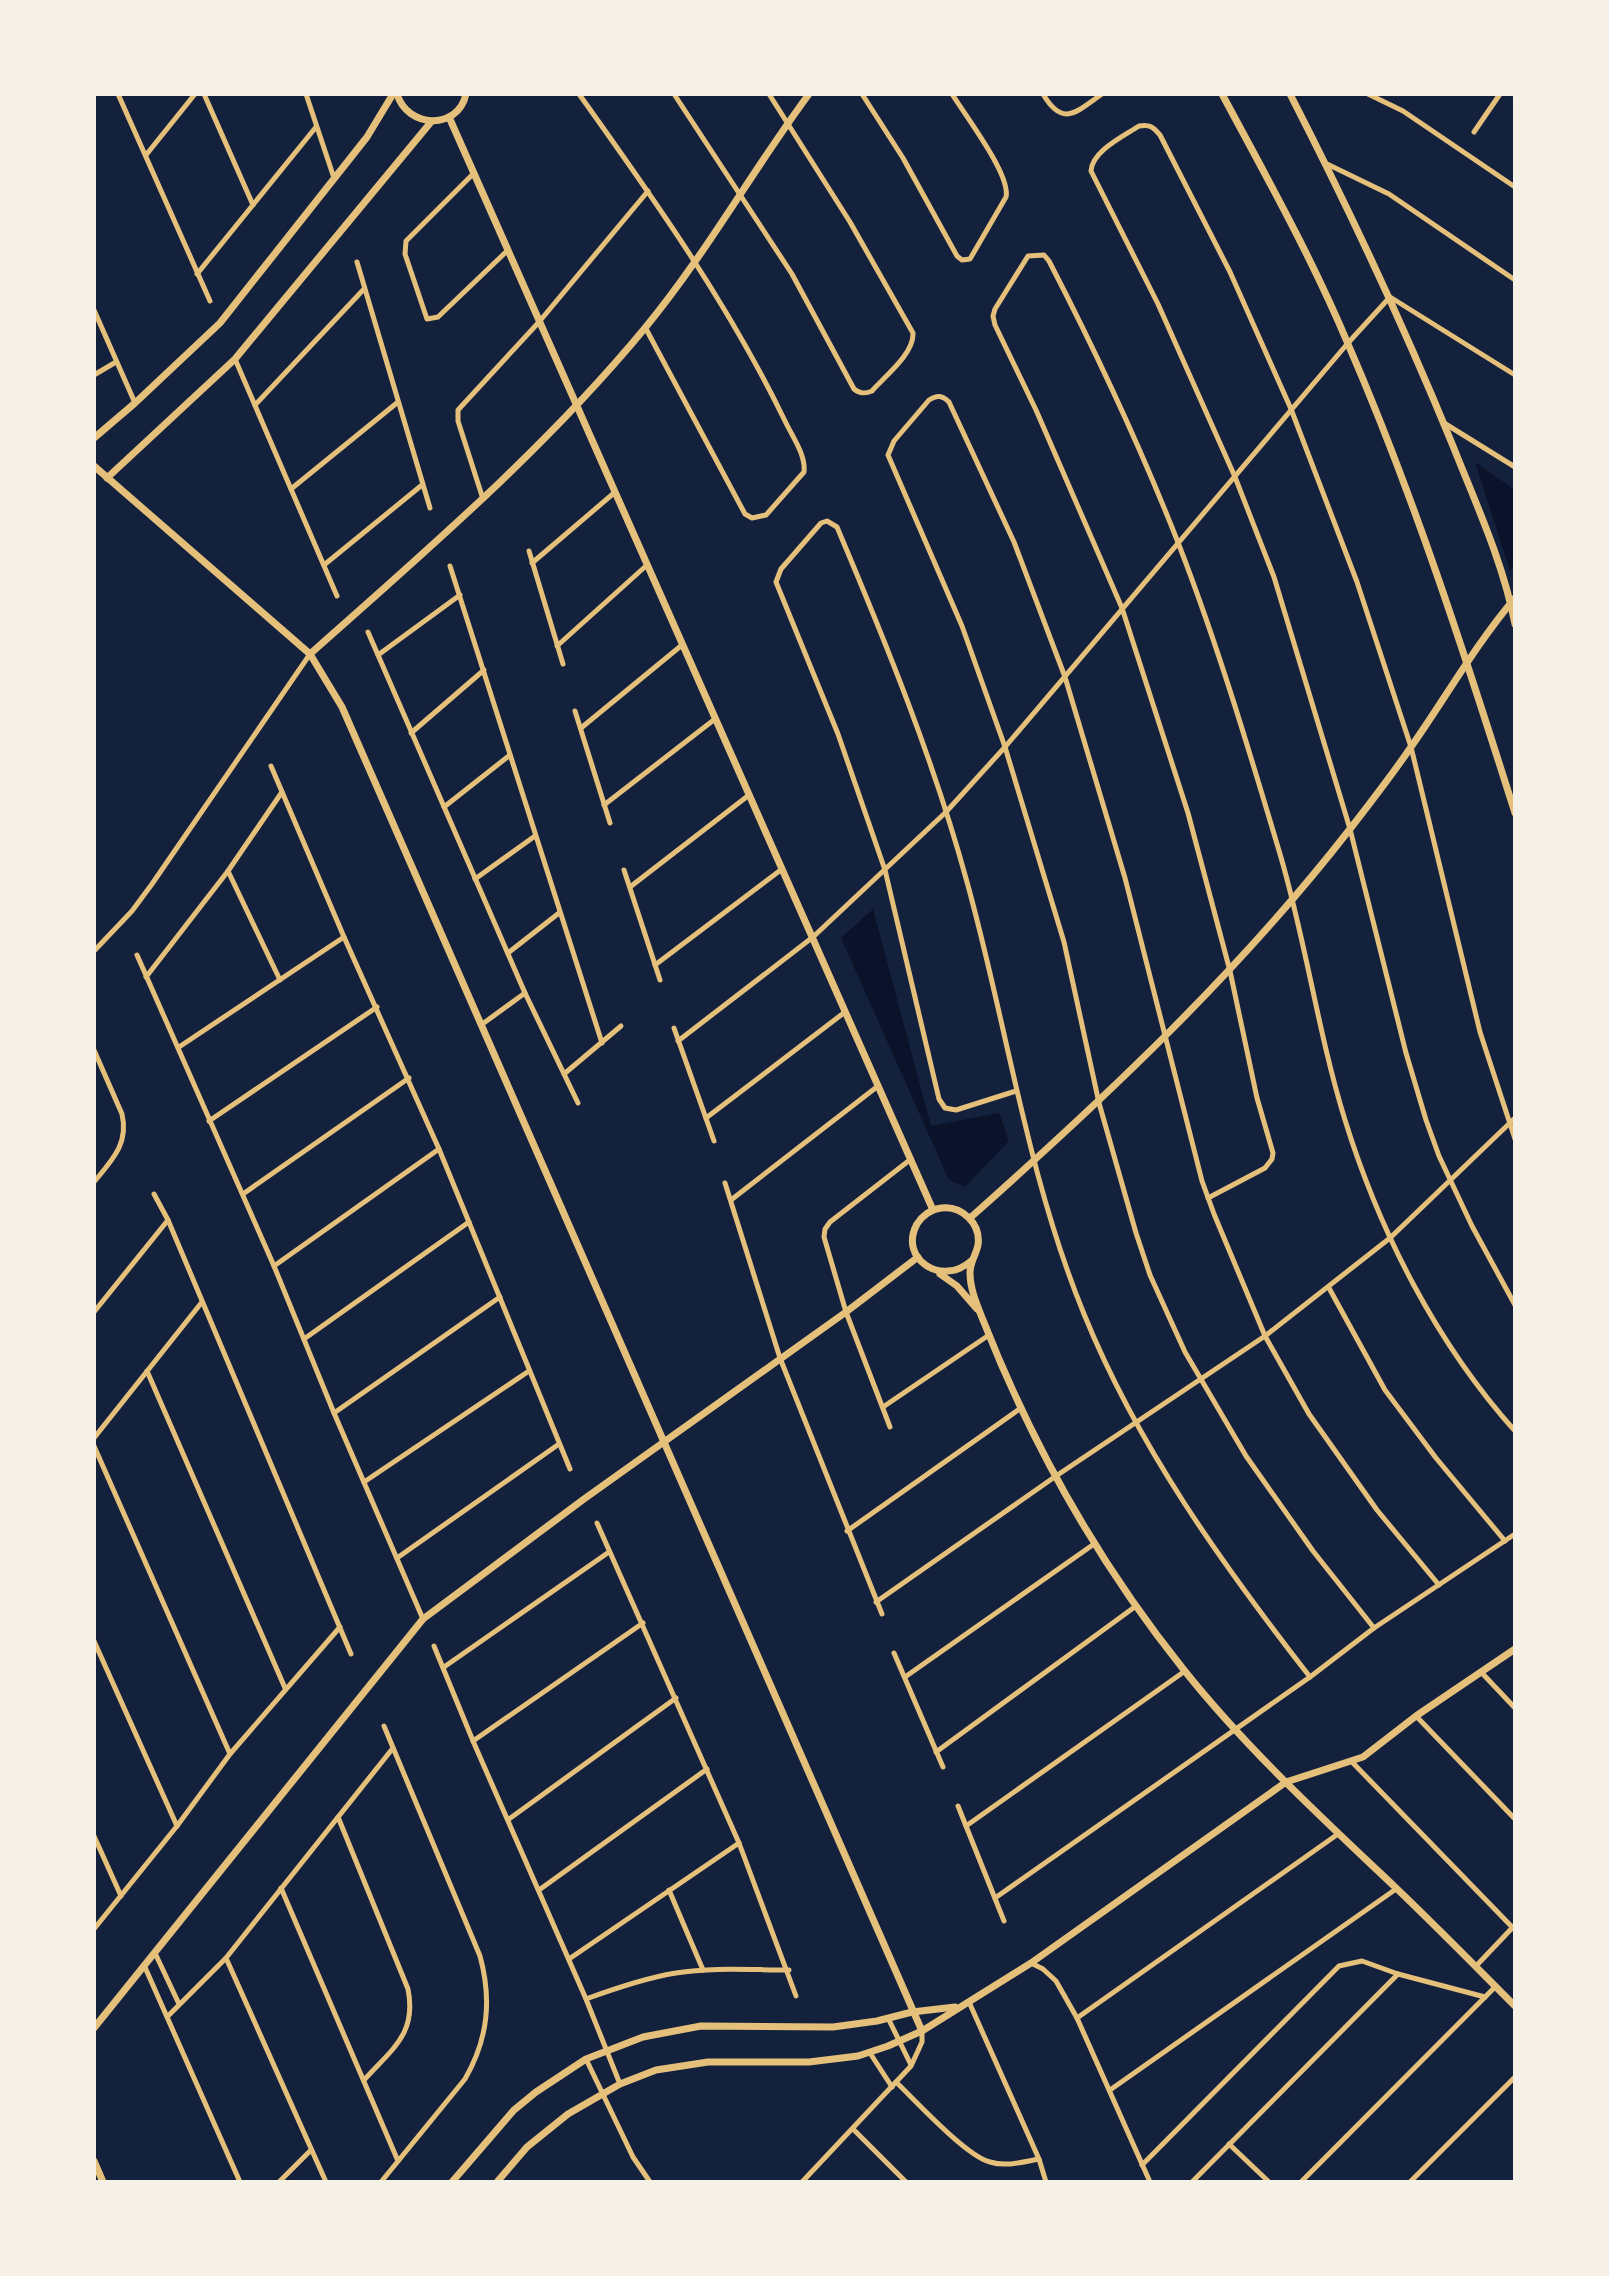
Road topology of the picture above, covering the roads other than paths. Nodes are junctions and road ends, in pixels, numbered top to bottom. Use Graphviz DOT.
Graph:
graph roads {
  1 [pos="118,94"];
  2 [pos="195,94"];
  3 [pos="204,94"];
  4 [pos="306,94"];
  5 [pos="395,94"];
  6 [pos="466,94"];
  7 [pos="579,94"];
  8 [pos="674,94"];
  9 [pos="769,94"];
  10 [pos="809,94"];
  11 [pos="862,94"];
  12 [pos="952,94"];
  13 [pos="1043,94"];
  14 [pos="1102,94"];
  15 [pos="1222,94"];
  16 [pos="1290,94"];
  17 [pos="1368,94"];
  18 [pos="1500,94"];
  19 [pos="449,117"];
  20 [pos="788,121"];
  21 [pos="431,122"];
  22 [pos="316,127"];
  23 [pos="1474,132"];
  24 [pos="145,156"];
  25 [pos="1326,163"];
  26 [pos="473,174"];
  27 [pos="334,179"];
  28 [pos="1515,187"];
  29 [pos="648,191"];
  30 [pos="741,194"];
  31 [pos="253,205"];
  32 [pos="508,250"];
  33 [pos="357,262"];
  34 [pos="696,264"];
  35 [pos="197,274"];
  36 [pos="1515,280"];
  37 [pos="365,289"];
  38 [pos="1390,297"];
  39 [pos="210,301"];
  40 [pos="94,310"];
  41 [pos="539,322"];
  42 [pos="645,327"];
  43 [pos="1348,343"];
  44 [pos="235,359"];
  45 [pos="116,362"];
  46 [pos="94,375"];
  47 [pos="1515,375"];
  48 [pos="398,402"];
  49 [pos="135,403"];
  50 [pos="255,405"];
  51 [pos="576,406"];
  52 [pos="1291,409"];
  53 [pos="1443,422"];
  54 [pos="94,438"];
  55 [pos="94,466"];
  56 [pos="1515,467"];
  57 [pos="1235,477"];
  58 [pos="107,478"];
  59 [pos="422,485"];
  60 [pos="291,489"];
  61 [pos="614,493"];
  62 [pos="483,500"];
  63 [pos="430,508"];
  64 [pos="1178,544"];
  65 [pos="529,551"];
  66 [pos="532,563"];
  67 [pos="323,565"];
  68 [pos="647,565"];
  69 [pos="450,566"];
  70 [pos="460,595"];
  71 [pos="337,596"];
  72 [pos="1513,600"];
  73 [pos="1122,608"];
  74 [pos="1515,624"];
  75 [pos="368,632"];
  76 [pos="682,645"];
  77 [pos="557,646"];
  78 [pos="310,654"];
  79 [pos="378,655"];
  80 [pos="1468,661"];
  81 [pos="563,664"];
  82 [pos="484,670"];
  83 [pos="1065,677"];
  84 [pos="575,711"];
  85 [pos="715,719"];
  86 [pos="581,728"];
  87 [pos="411,733"];
  88 [pos="1005,747"];
  89 [pos="1411,747"];
  90 [pos="510,755"];
  91 [pos="271,766"];
  92 [pos="282,792"];
  93 [pos="749,795"];
  94 [pos="604,805"];
  95 [pos="444,807"];
  96 [pos="946,812"];
  97 [pos="1515,813"];
  98 [pos="610,823"];
  99 [pos="1350,829"];
  100 [pos="535,836"];
  101 [pos="782,869"];
  102 [pos="624,870"];
  103 [pos="885,870"];
  104 [pos="228,871"];
  105 [pos="475,879"];
  106 [pos="630,887"];
  107 [pos="1294,899"];
  108 [pos="559,913"];
  109 [pos="344,937"];
  110 [pos="813,937"];
  111 [pos="94,951"];
  112 [pos="508,953"];
  113 [pos="137,955"];
  114 [pos="655,965"];
  115 [pos="1230,971"];
  116 [pos="145,977"];
  117 [pos="280,980"];
  118 [pos="660,980"];
  119 [pos="525,993"];
  120 [pos="377,1007"];
  121 [pos="845,1012"];
  122 [pos="481,1025"];
  123 [pos="621,1026"];
  124 [pos="674,1028"];
  125 [pos="1165,1038"];
  126 [pos="678,1041"];
  127 [pos="602,1043"];
  128 [pos="179,1047"];
  129 [pos="94,1050"];
  130 [pos="564,1074"];
  131 [pos="409,1078"];
  132 [pos="878,1086"];
  133 [pos="1016,1091"];
  134 [pos="578,1103"];
  135 [pos="1099,1103"];
  136 [pos="706,1118"];
  137 [pos="1515,1118"];
  138 [pos="209,1121"];
  139 [pos="1509,1125"];
  140 [pos="1515,1139"];
  141 [pos="714,1141"];
  142 [pos="439,1149"];
  143 [pos="911,1159"];
  144 [pos="1033,1162"];
  145 [pos="94,1182"];
  146 [pos="1451,1182"];
  147 [pos="725,1183"];
  148 [pos="154,1194"];
  149 [pos="243,1194"];
  150 [pos="1208,1198"];
  151 [pos="731,1200"];
  152 [pos="933,1210"];
  153 [pos="970,1218"];
  154 [pos="168,1220"];
  155 [pos="469,1222"];
  156 [pos="1390,1238"];
  157 [pos="918,1257"];
  158 [pos="971,1261"];
  159 [pos="274,1266"];
  160 [pos="935,1271"];
  161 [pos="1329,1288"];
  162 [pos="500,1297"];
  163 [pos="202,1302"];
  164 [pos="1515,1305"];
  165 [pos="94,1312"];
  166 [pos="846,1312"];
  167 [pos="981,1314"];
  168 [pos="989,1335"];
  169 [pos="1265,1336"];
  170 [pos="303,1339"];
  171 [pos="780,1358"];
  172 [pos="147,1371"];
  173 [pos="529,1371"];
  174 [pos="1200,1379"];
  175 [pos="883,1407"];
  176 [pos="1022,1408"];
  177 [pos="334,1413"];
  178 [pos="1136,1423"];
  179 [pos="890,1427"];
  180 [pos="1515,1431"];
  181 [pos="94,1438"];
  182 [pos="664,1442"];
  183 [pos="559,1444"];
  184 [pos="94,1446"];
  185 [pos="570,1469"];
  186 [pos="1056,1476"];
  187 [pos="364,1482"];
  188 [pos="597,1523"];
  189 [pos="847,1531"];
  190 [pos="1515,1534"];
  191 [pos="1505,1541"];
  192 [pos="1094,1544"];
  193 [pos="609,1552"];
  194 [pos="397,1558"];
  195 [pos="1439,1585"];
  196 [pos="876,1602"];
  197 [pos="1136,1606"];
  198 [pos="882,1614"];
  199 [pos="423,1619"];
  200 [pos="643,1623"];
  201 [pos="340,1627"];
  202 [pos="1374,1628"];
  203 [pos="94,1641"];
  204 [pos="434,1646"];
  205 [pos="1515,1649"];
  206 [pos="894,1653"];
  207 [pos="351,1654"];
  208 [pos="444,1667"];
  209 [pos="1185,1671"];
  210 [pos="1481,1672"];
  211 [pos="905,1677"];
  212 [pos="1310,1677"];
  213 [pos="285,1688"];
  214 [pos="676,1698"];
  215 [pos="1515,1708"];
  216 [pos="1416,1716"];
  217 [pos="384,1726"];
  218 [pos="1234,1729"];
  219 [pos="473,1741"];
  220 [pos="393,1748"];
  221 [pos="936,1752"];
  222 [pos="230,1754"];
  223 [pos="1352,1762"];
  224 [pos="943,1767"];
  225 [pos="707,1769"];
  226 [pos="1286,1782"];
  227 [pos="958,1806"];
  228 [pos="337,1816"];
  229 [pos="509,1819"];
  230 [pos="1515,1819"];
  231 [pos="177,1826"];
  232 [pos="966,1826"];
  233 [pos="1338,1834"];
  234 [pos="94,1836"];
  235 [pos="739,1843"];
  236 [pos="280,1887"];
  237 [pos="1396,1889"];
  238 [pos="539,1890"];
  239 [pos="669,1890"];
  240 [pos="121,1896"];
  241 [pos="995,1898"];
  242 [pos="1004,1921"];
  243 [pos="1514,1928"];
  244 [pos="94,1929"];
  245 [pos="155,1952"];
  246 [pos="226,1958"];
  247 [pos="569,1959"];
  248 [pos="1031,1963"];
  249 [pos="144,1965"];
  250 [pos="1477,1965"];
  251 [pos="703,1970"];
  252 [pos="789,1970"];
  253 [pos="1398,1974"];
  254 [pos="1495,1987"];
  255 [pos="796,1996"];
  256 [pos="1485,1997"];
  257 [pos="586,1999"];
  258 [pos="968,2001"];
  259 [pos="179,2004"];
  260 [pos="1515,2006"];
  261 [pos="957,2007"];
  262 [pos="912,2012"];
  263 [pos="168,2016"];
  264 [pos="888,2018"];
  265 [pos="1077,2018"];
  266 [pos="94,2028"];
  267 [pos="922,2031"];
  268 [pos="899,2041"];
  269 [pos="606,2050"];
  270 [pos="870,2053"];
  271 [pos="586,2059"];
  272 [pos="911,2066"];
  273 [pos="1515,2077"];
  274 [pos="364,2080"];
  275 [pos="620,2084"];
  276 [pos="894,2084"];
  277 [pos="1110,2090"];
  278 [pos="602,2093"];
  279 [pos="852,2129"];
  280 [pos="1229,2144"];
  281 [pos="311,2150"];
  282 [pos="1039,2159"];
  283 [pos="94,2161"];
  284 [pos="398,2161"];
  285 [pos="1142,2165"];
  286 [pos="103,2182"];
  287 [pos="240,2182"];
  288 [pos="279,2182"];
  289 [pos="326,2182"];
  290 [pos="381,2182"];
  291 [pos="452,2182"];
  292 [pos="497,2182"];
  293 [pos="650,2182"];
  294 [pos="802,2182"];
  295 [pos="906,2182"];
  296 [pos="1046,2182"];
  297 [pos="1150,2182"];
  298 [pos="1192,2182"];
  299 [pos="1269,2182"];
  300 [pos="1301,2182"];
  301 [pos="1410,2182"];
  1 -- 24 [label="street"];
  2 -- 24 [label="street"];
  3 -- 31 [label="street"];
  4 -- 22 [label="street"];
  5 -- 21 [label="street"];
  5 -- 27 [label="street"];
  6 -- 19 [label="street"];
  7 -- 29 [label="street"];
  8 -- 30 [label="street"];
  9 -- 20 [label="street"];
  10 -- 20 [label="street"];
  11 -- 12 [label="street"];
  13 -- 14 [label="street"];
  15 -- 43 [label="street"];
  16 -- 25 [label="street"];
  17 -- 28 [label="street"];
  18 -- 23 [label="street"];
  19 -- 21 [label="street"];
  19 -- 26 [label="street"];
  20 -- 30 [label="street"];
  20 -- 30 [label="street"];
  21 -- 44 [label="street"];
  22 -- 27 [label="street"];
  22 -- 31 [label="street"];
  24 -- 35 [label="street"];
  25 -- 36 [label="street"];
  25 -- 38 [label="street"];
  26 -- 32 [label="street"];
  26 -- 32 [label="street"];
  27 -- 49 [label="street"];
  29 -- 34 [label="street"];
  29 -- 41 [label="street"];
  30 -- 34 [label="street"];
  31 -- 35 [label="street"];
  32 -- 41 [label="street"];
  33 -- 37 [label="street"];
  34 -- 42 [label="street"];
  34 -- 42 [label="street"];
  35 -- 39 [label="street"];
  37 -- 48 [label="street"];
  37 -- 50 [label="street"];
  38 -- 43 [label="street"];
  38 -- 47 [label="street"];
  38 -- 53 [label="street"];
  40 -- 45 [label="street"];
  41 -- 51 [label="street"];
  41 -- 62 [label="street"];
  42 -- 51 [label="street"];
  43 -- 52 [label="street"];
  43 -- 80 [label="street"];
  44 -- 50 [label="street"];
  44 -- 58 [label="street"];
  45 -- 46 [label="street"];
  45 -- 49 [label="street"];
  48 -- 59 [label="street"];
  48 -- 60 [label="street"];
  49 -- 54 [label="street"];
  50 -- 60 [label="street"];
  51 -- 61 [label="street"];
  51 -- 62 [label="street"];
  52 -- 57 [label="street"];
  52 -- 57 [label="street"];
  52 -- 89 [label="street"];
  53 -- 56 [label="street"];
  53 -- 72 [label="street"];
  55 -- 58 [label="street"];
  57 -- 64 [label="street"];
  57 -- 99 [label="street"];
  58 -- 78 [label="street"];
  59 -- 63 [label="street"];
  59 -- 67 [label="street"];
  60 -- 67 [label="street"];
  61 -- 66 [label="street"];
  61 -- 68 [label="street"];
  62 -- 78 [label="street"];
  64 -- 73 [label="street"];
  64 -- 73 [label="street"];
  64 -- 107 [label="street"];
  65 -- 66 [label="street"];
  66 -- 77 [label="street"];
  67 -- 71 [label="street"];
  68 -- 76 [label="street"];
  68 -- 77 [label="street"];
  69 -- 70 [label="street"];
  70 -- 79 [label="street"];
  70 -- 82 [label="street"];
  72 -- 74 [label="street"];
  72 -- 80 [label="street"];
  73 -- 83 [label="street"];
  73 -- 115 [label="street"];
  75 -- 79 [label="street"];
  76 -- 85 [label="street"];
  76 -- 86 [label="street"];
  77 -- 81 [label="street"];
  78 -- 111 [label="street"];
  78 -- 122 [label="street"];
  79 -- 87 [label="street"];
  80 -- 89 [label="street"];
  80 -- 97 [label="street"];
  82 -- 87 [label="street"];
  82 -- 90 [label="street"];
  83 -- 88 [label="street"];
  83 -- 88 [label="street"];
  83 -- 125 [label="street"];
  84 -- 86 [label="street"];
  85 -- 93 [label="street"];
  85 -- 94 [label="street"];
  86 -- 94 [label="street"];
  87 -- 95 [label="street"];
  88 -- 96 [label="street"];
  88 -- 135 [label="street"];
  89 -- 99 [label="street"];
  89 -- 139 [label="street"];
  90 -- 95 [label="street"];
  90 -- 100 [label="street"];
  91 -- 92 [label="street"];
  92 -- 104 [label="street"];
  92 -- 109 [label="street"];
  93 -- 101 [label="street"];
  93 -- 106 [label="street"];
  94 -- 98 [label="street"];
  95 -- 105 [label="street"];
  96 -- 103 [label="street"];
  96 -- 103 [label="street"];
  96 -- 133 [label="street"];
  99 -- 107 [label="street"];
  99 -- 146 [label="street"];
  100 -- 105 [label="street"];
  100 -- 108 [label="street"];
  101 -- 110 [label="street"];
  101 -- 114 [label="street"];
  102 -- 106 [label="street"];
  103 -- 110 [label="street"];
  103 -- 133 [label="street"];
  104 -- 116 [label="street"];
  104 -- 117 [label="street"];
  105 -- 112 [label="street"];
  106 -- 114 [label="street"];
  107 -- 115 [label="street"];
  107 -- 156 [label="street"];
  108 -- 112 [label="street"];
  108 -- 127 [label="street"];
  109 -- 117 [label="street"];
  109 -- 120 [label="street"];
  110 -- 121 [label="street"];
  110 -- 126 [label="street"];
  112 -- 119 [label="street"];
  113 -- 116 [label="street"];
  114 -- 118 [label="street"];
  115 -- 125 [label="street"];
  115 -- 150 [label="street"];
  116 -- 128 [label="street"];
  117 -- 128 [label="street"];
  119 -- 122 [label="street"];
  119 -- 130 [label="street"];
  120 -- 131 [label="street"];
  120 -- 138 [label="street"];
  121 -- 132 [label="street"];
  121 -- 136 [label="street"];
  122 -- 182 [label="street"];
  123 -- 127 [label="street"];
  124 -- 126 [label="street"];
  125 -- 135 [label="street"];
  125 -- 150 [label="street"];
  126 -- 136 [label="street"];
  127 -- 130 [label="street"];
  128 -- 138 [label="street"];
  129 -- 145 [label="street"];
  130 -- 134 [label="street"];
  131 -- 142 [label="street"];
  131 -- 149 [label="street"];
  132 -- 143 [label="street"];
  132 -- 151 [label="street"];
  133 -- 144 [label="street"];
  135 -- 144 [label="street"];
  135 -- 174 [label="street"];
  136 -- 141 [label="street"];
  137 -- 139 [label="street"];
  138 -- 149 [label="street"];
  139 -- 140 [label="street"];
  139 -- 146 [label="street"];
  142 -- 155 [label="street"];
  142 -- 159 [label="street"];
  143 -- 152 [label="street"];
  143 -- 166 [label="street"];
  144 -- 153 [label="street"];
  144 -- 178 [label="street"];
  146 -- 156 [label="street"];
  146 -- 164 [label="street"];
  147 -- 151 [label="street"];
  148 -- 154 [label="street"];
  149 -- 159 [label="street"];
  150 -- 169 [label="street"];
  151 -- 171 [label="street"];
  152 -- 153 [label="street"];
  152 -- 157 [label="street"];
  153 -- 158 [label="street"];
  154 -- 163 [label="street"];
  154 -- 165 [label="street"];
  155 -- 162 [label="street"];
  155 -- 170 [label="street"];
  156 -- 161 [label="street"];
  156 -- 180 [label="street"];
  157 -- 160 [label="street"];
  157 -- 166 [label="street"];
  158 -- 160 [label="street"];
  158 -- 167 [label="street"];
  159 -- 170 [label="street"];
  160 -- 167 [label="street"];
  161 -- 169 [label="street"];
  161 -- 191 [label="street"];
  162 -- 173 [label="street"];
  162 -- 177 [label="street"];
  163 -- 172 [label="street"];
  163 -- 201 [label="street"];
  166 -- 171 [label="street"];
  166 -- 175 [label="street"];
  167 -- 168 [label="street"];
  168 -- 175 [label="street"];
  168 -- 176 [label="street"];
  169 -- 174 [label="street"];
  169 -- 195 [label="street"];
  170 -- 177 [label="street"];
  171 -- 182 [label="street"];
  171 -- 189 [label="street"];
  172 -- 181 [label="street"];
  172 -- 213 [label="street"];
  173 -- 183 [label="street"];
  173 -- 187 [label="street"];
  174 -- 178 [label="street"];
  174 -- 202 [label="street"];
  175 -- 179 [label="street"];
  176 -- 186 [label="street"];
  176 -- 189 [label="street"];
  177 -- 187 [label="street"];
  178 -- 186 [label="street"];
  178 -- 212 [label="street"];
  182 -- 199 [label="street"];
  182 -- 262 [label="street"];
  183 -- 185 [label="street"];
  183 -- 194 [label="street"];
  184 -- 222 [label="street"];
  186 -- 192 [label="street"];
  186 -- 196 [label="street"];
  187 -- 194 [label="street"];
  188 -- 193 [label="street"];
  189 -- 196 [label="street"];
  190 -- 191 [label="street"];
  191 -- 195 [label="street"];
  192 -- 197 [label="street"];
  192 -- 211 [label="street"];
  193 -- 200 [label="street"];
  193 -- 208 [label="street"];
  194 -- 199 [label="street"];
  195 -- 202 [label="street"];
  196 -- 198 [label="street"];
  197 -- 209 [label="street"];
  197 -- 221 [label="street"];
  199 -- 245 [label="street"];
  200 -- 214 [label="street"];
  200 -- 219 [label="street"];
  201 -- 207 [label="street"];
  201 -- 213 [label="street"];
  202 -- 212 [label="street"];
  203 -- 231 [label="street"];
  204 -- 208 [label="street"];
  205 -- 210 [label="street"];
  206 -- 211 [label="street"];
  208 -- 219 [label="street"];
  209 -- 218 [label="street"];
  209 -- 232 [label="street"];
  210 -- 215 [label="street"];
  210 -- 216 [label="street"];
  211 -- 221 [label="street"];
  212 -- 218 [label="street"];
  213 -- 222 [label="street"];
  214 -- 225 [label="street"];
  214 -- 229 [label="street"];
  216 -- 223 [label="street"];
  216 -- 230 [label="street"];
  217 -- 220 [label="street"];
  218 -- 226 [label="street"];
  218 -- 241 [label="street"];
  219 -- 229 [label="street"];
  220 -- 228 [label="street"];
  220 -- 284 [label="street"];
  221 -- 224 [label="street"];
  222 -- 231 [label="street"];
  223 -- 226 [label="street"];
  223 -- 243 [label="street"];
  225 -- 235 [label="street"];
  225 -- 238 [label="street"];
  226 -- 233 [label="street"];
  226 -- 248 [label="street"];
  227 -- 232 [label="street"];
  228 -- 236 [label="street"];
  228 -- 274 [label="street"];
  229 -- 238 [label="street"];
  231 -- 240 [label="street"];
  232 -- 241 [label="street"];
  233 -- 237 [label="street"];
  233 -- 265 [label="street"];
  234 -- 240 [label="street"];
  235 -- 239 [label="street"];
  235 -- 252 [label="street"];
  236 -- 246 [label="street"];
  236 -- 274 [label="street"];
  237 -- 250 [label="street"];
  237 -- 277 [label="street"];
  238 -- 247 [label="street"];
  239 -- 247 [label="street"];
  239 -- 251 [label="street"];
  240 -- 244 [label="street"];
  241 -- 242 [label="street"];
  243 -- 250 [label="street"];
  245 -- 249 [label="street"];
  245 -- 259 [label="street"];
  246 -- 259 [label="street"];
  246 -- 281 [label="street"];
  247 -- 257 [label="street"];
  248 -- 258 [label="street"];
  248 -- 265 [label="street"];
  249 -- 263 [label="street"];
  249 -- 266 [label="street"];
  250 -- 254 [label="street"];
  251 -- 252 [label="street"];
  251 -- 257 [label="street"];
  252 -- 255 [label="street"];
  253 -- 256 [label="street"];
  253 -- 280 [label="street"];
  253 -- 285 [label="street"];
  254 -- 256 [label="street"];
  254 -- 260 [label="street"];
  256 -- 300 [label="street"];
  257 -- 269 [label="street"];
  258 -- 261 [label="street"];
  258 -- 282 [label="street"];
  259 -- 263 [label="street"];
  261 -- 262 [label="street"];
  261 -- 267 [label="street"];
  262 -- 264 [label="street"];
  262 -- 267 [label="street"];
  263 -- 287 [label="street"];
  264 -- 268 [label="street"];
  264 -- 269 [label="street"];
  265 -- 277 [label="street"];
  267 -- 268 [label="street"];
  267 -- 272 [label="street"];
  268 -- 270 [label="street"];
  268 -- 272 [label="street"];
  269 -- 271 [label="street"];
  269 -- 275 [label="street"];
  270 -- 275 [label="street"];
  270 -- 276 [label="street"];
  271 -- 278 [label="street"];
  271 -- 291 [label="street"];
  272 -- 276 [label="street"];
  273 -- 301 [label="street"];
  274 -- 284 [label="street"];
  275 -- 278 [label="street"];
  276 -- 279 [label="street"];
  276 -- 282 [label="street"];
  277 -- 285 [label="street"];
  278 -- 292 [label="street"];
  278 -- 293 [label="street"];
  279 -- 294 [label="street"];
  279 -- 295 [label="street"];
  280 -- 298 [label="street"];
  280 -- 299 [label="street"];
  281 -- 288 [label="street"];
  281 -- 289 [label="street"];
  282 -- 296 [label="street"];
  283 -- 286 [label="street"];
  284 -- 290 [label="street"];
  285 -- 297 [label="street"];
}
